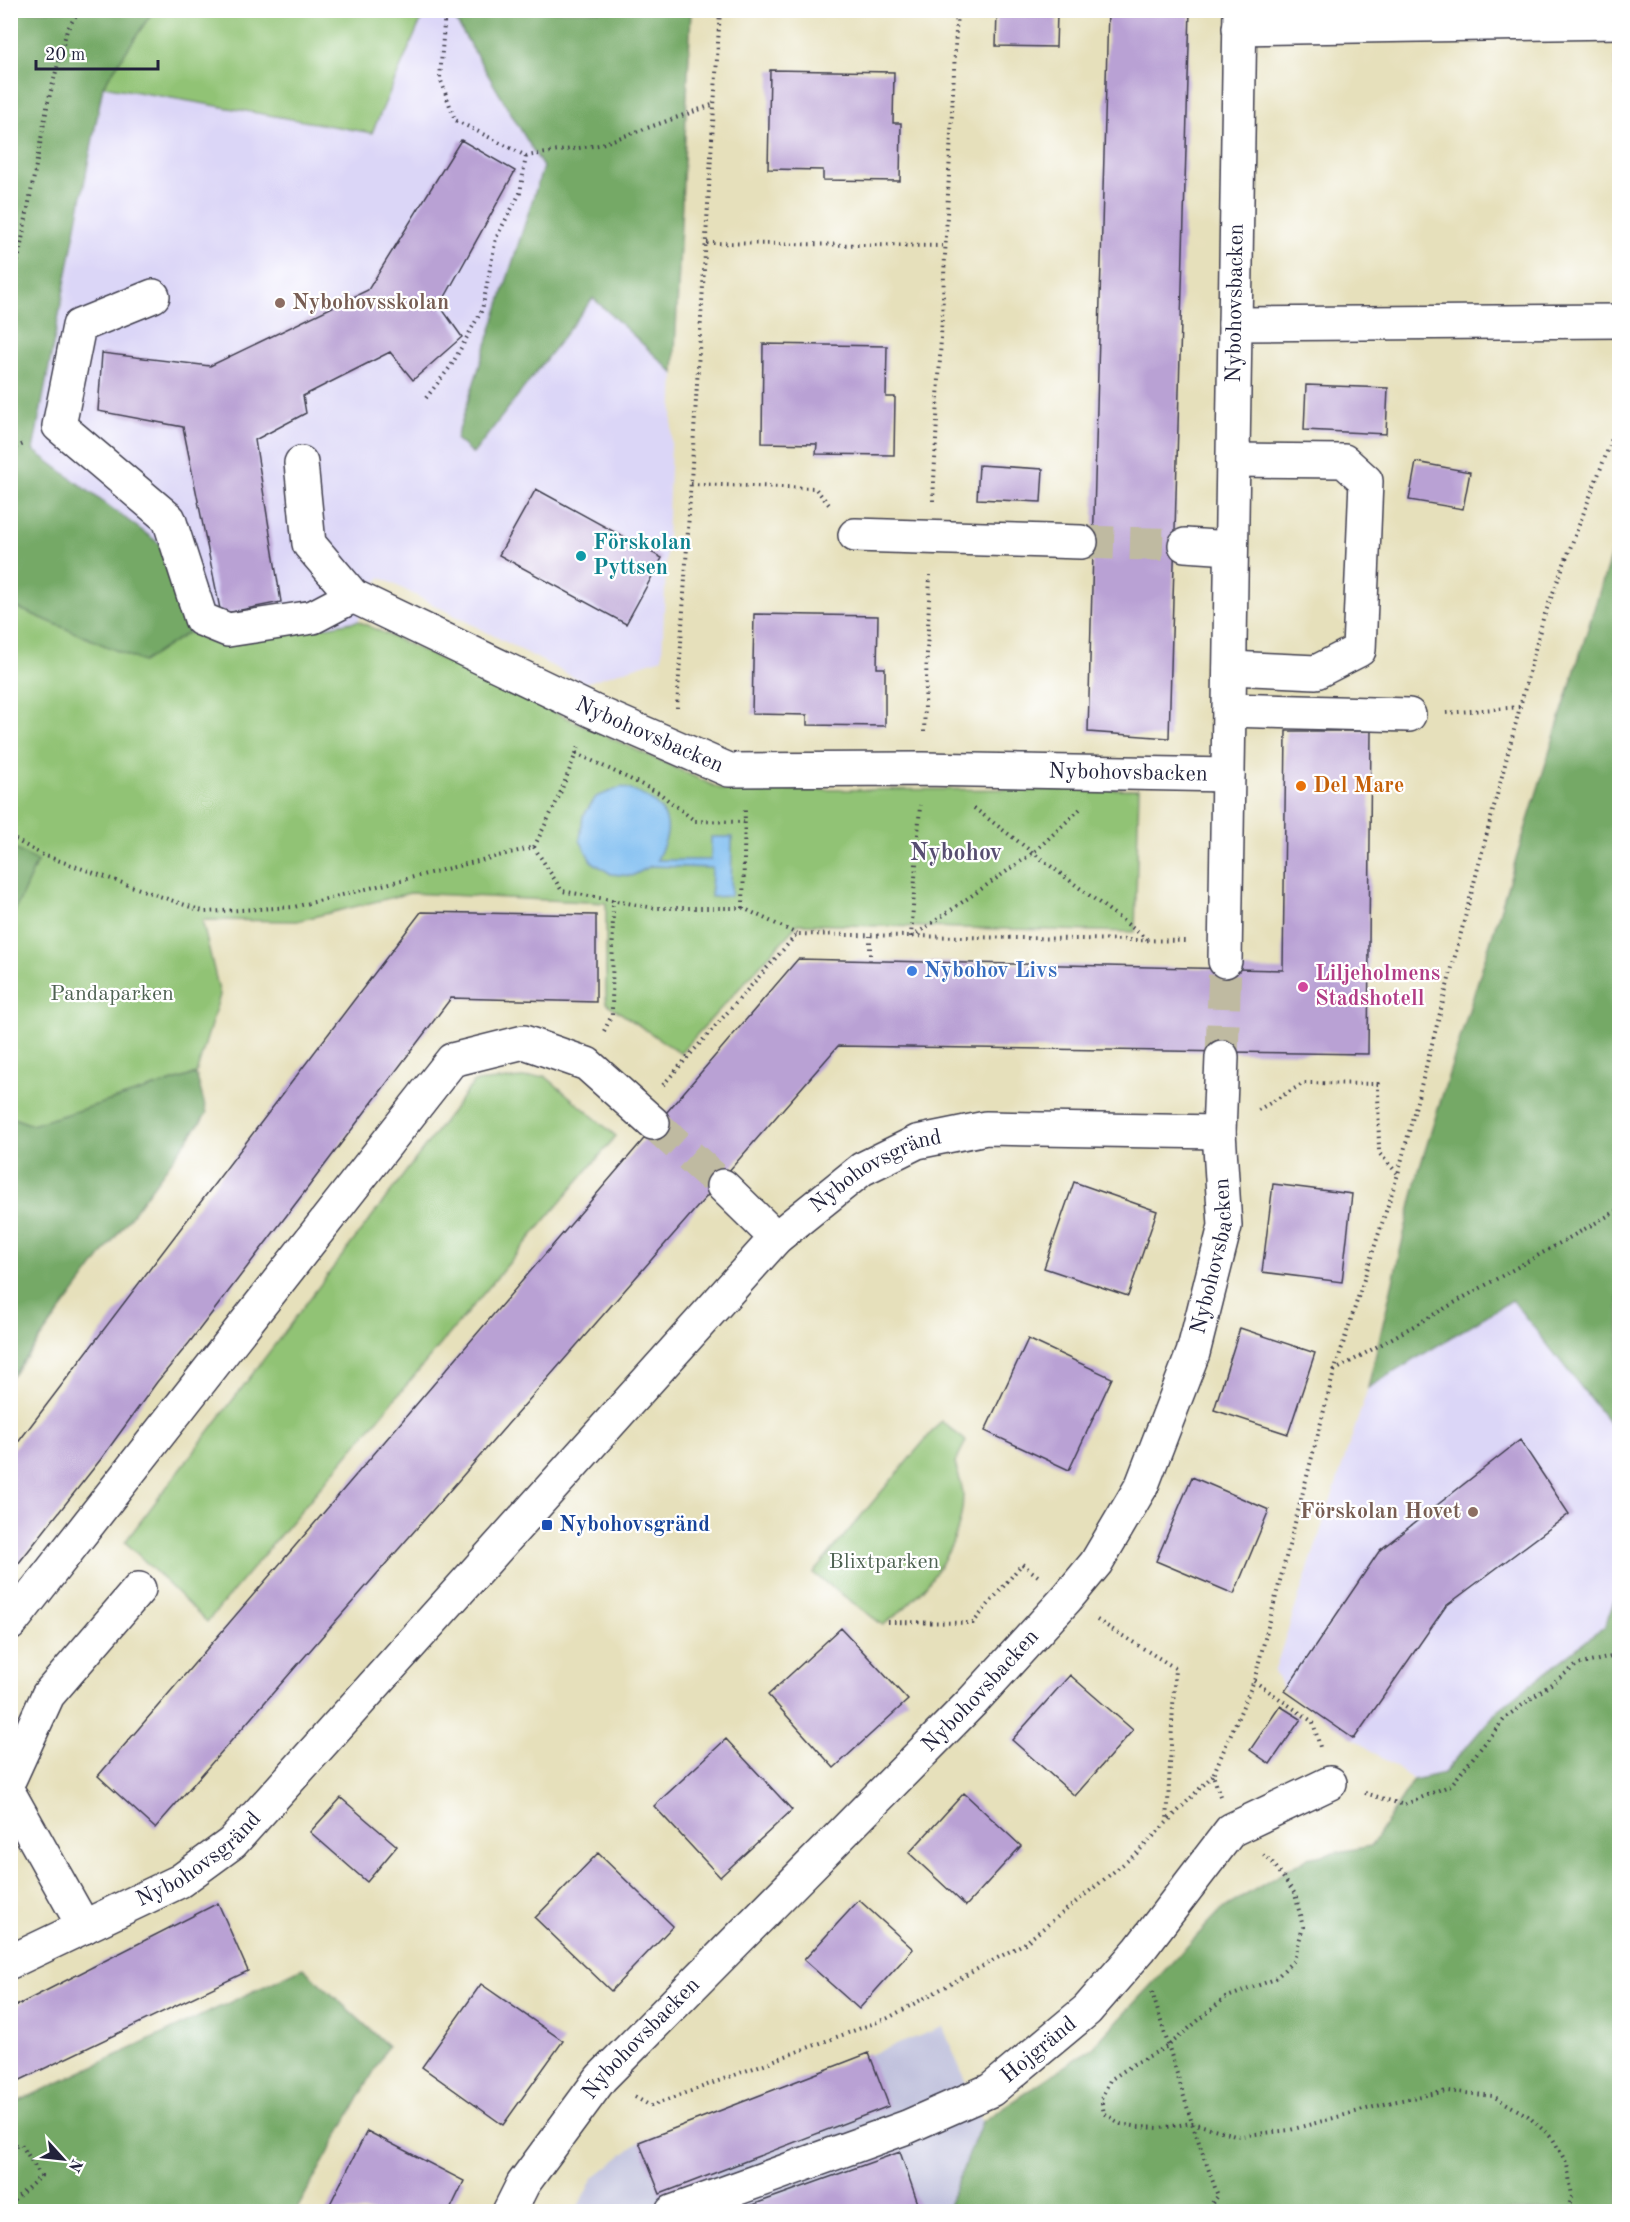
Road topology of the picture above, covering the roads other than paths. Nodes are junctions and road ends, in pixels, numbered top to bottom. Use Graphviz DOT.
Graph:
graph roads {
  1 [pos="1240,19"];
  2 [pos="1620,22"];
  3 [pos="153,297"];
  4 [pos="1620,321"];
  5 [pos="1235,324"];
  6 [pos="1233,460"];
  7 [pos="301,463"];
  8 [pos="855,535"];
  9 [pos="1081,542"];
  10 [pos="1185,545"];
  11 [pos="1231,548"];
  12 [pos="353,596"];
  13 [pos="1230,668"];
  14 [pos="1229,710"];
  15 [pos="1409,715"];
  16 [pos="1228,775"];
  17 [pos="1225,952"];
  18 [pos="1222,1057"];
  19 [pos="646,1117"];
  20 [pos="1219,1132"];
  21 [pos="723,1186"];
  22 [pos="776,1238"];
  23 [pos="139,1589"];
  24 [pos="10,1624"];
  25 [pos="10,1778"];
  26 [pos="1330,1783"];
  27 [pos="10,1795"];
  28 [pos="84,1927"];
  29 [pos="13,1956"];
  30 [pos="509,2211"];
  31 [pos="672,2211"];
  1 -- 2 [label="street"];
  1 -- 5 [label="street, Nybohovsbacken"];
  3 -- 12 [label="street"];
  4 -- 5 [label="street"];
  5 -- 6 [label="street, Nybohovsbacken"];
  6 -- 11 [label="street, Nybohovsbacken"];
  6 -- 13 [label="street"];
  7 -- 12 [label="street, Nybohovsbacken"];
  8 -- 9 [label="street"];
  10 -- 11 [label="street"];
  11 -- 13 [label="street, Nybohovsbacken"];
  12 -- 16 [label="street, Nybohovsbacken"];
  13 -- 14 [label="street, Nybohovsbacken"];
  14 -- 15 [label="street"];
  14 -- 16 [label="street, Nybohovsbacken"];
  16 -- 17 [label="street, Nybohovsbacken"];
  18 -- 20 [label="street, Nybohovsbacken"];
  19 -- 24 [label="street"];
  20 -- 22 [label="street, Nybohovsgränd"];
  20 -- 30 [label="street, Nybohovsbacken"];
  21 -- 22 [label="street"];
  22 -- 28 [label="street, Nybohovsgränd"];
  23 -- 25 [label="street"];
  26 -- 31 [label="street, Hojgränd"];
  27 -- 28 [label="street"];
  28 -- 29 [label="street, Nybohovsgränd"];
}
